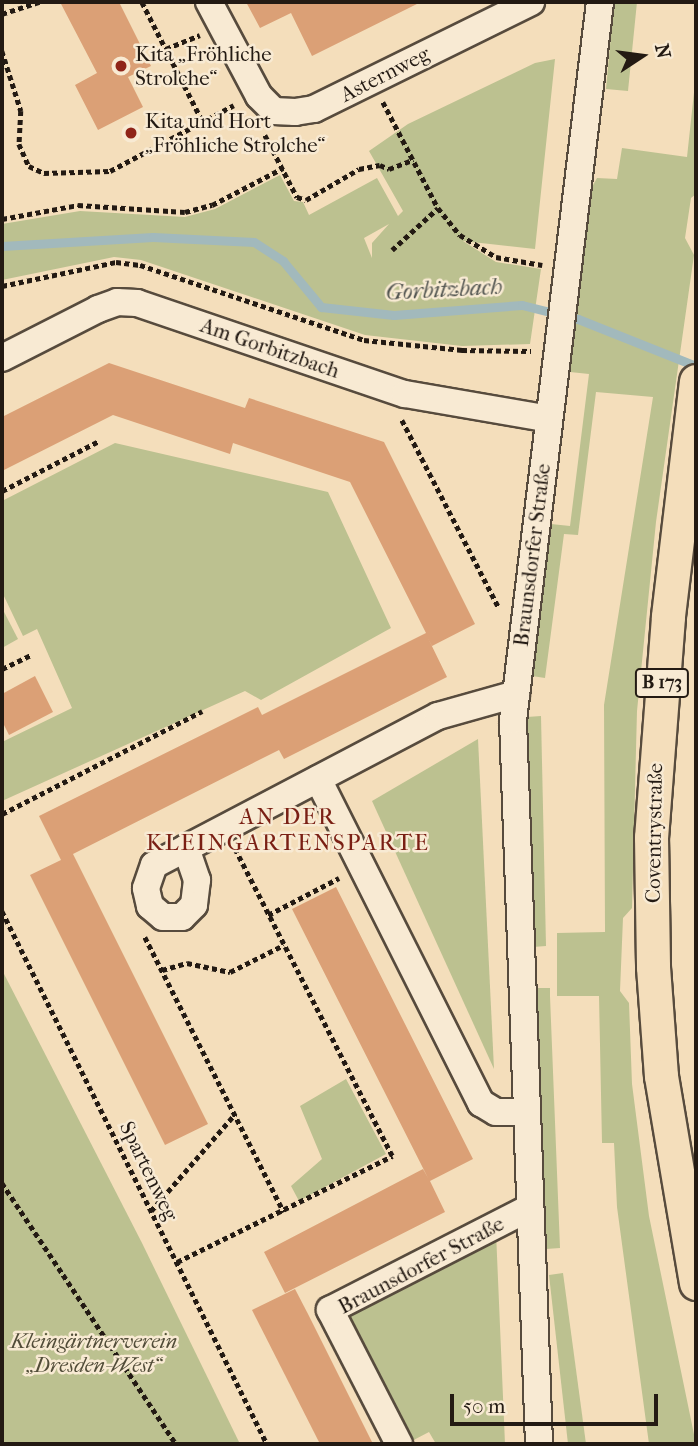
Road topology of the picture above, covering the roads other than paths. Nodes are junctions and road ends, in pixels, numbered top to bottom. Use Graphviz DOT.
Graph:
graph roads {
  1 [pos="531,2"];
  2 [pos="600,2"];
  3 [pos="214,13"];
  4 [pos="2,358"];
  5 [pos="695,391"];
  6 [pos="549,419"];
  7 [pos="516,694"];
  8 [pos="318,779"];
  9 [pos="186,848"];
  10 [pos="526,1112"];
  11 [pos="529,1208"];
  12 [pos="696,1283"];
  13 [pos="399,1444"];
  14 [pos="539,1444"];
  1 -- 3 [label="street, Asternweg"];
  2 -- 6 [label="street, Braunsdorfer Straße"];
  4 -- 6 [label="street, Am Gorbitzbach"];
  5 -- 12 [label="main road, Coventrystraße / B 173"];
  6 -- 7 [label="street, Braunsdorfer Straße"];
  7 -- 8 [label="street"];
  7 -- 10 [label="street, Braunsdorfer Straße"];
  8 -- 9 [label="street"];
  8 -- 10 [label="street"];
  9 -- 9 [label="street"];
  10 -- 11 [label="street, Braunsdorfer Straße"];
  11 -- 13 [label="street, Braunsdorfer Straße"];
  11 -- 14 [label="street, Braunsdorfer Straße"];
}
